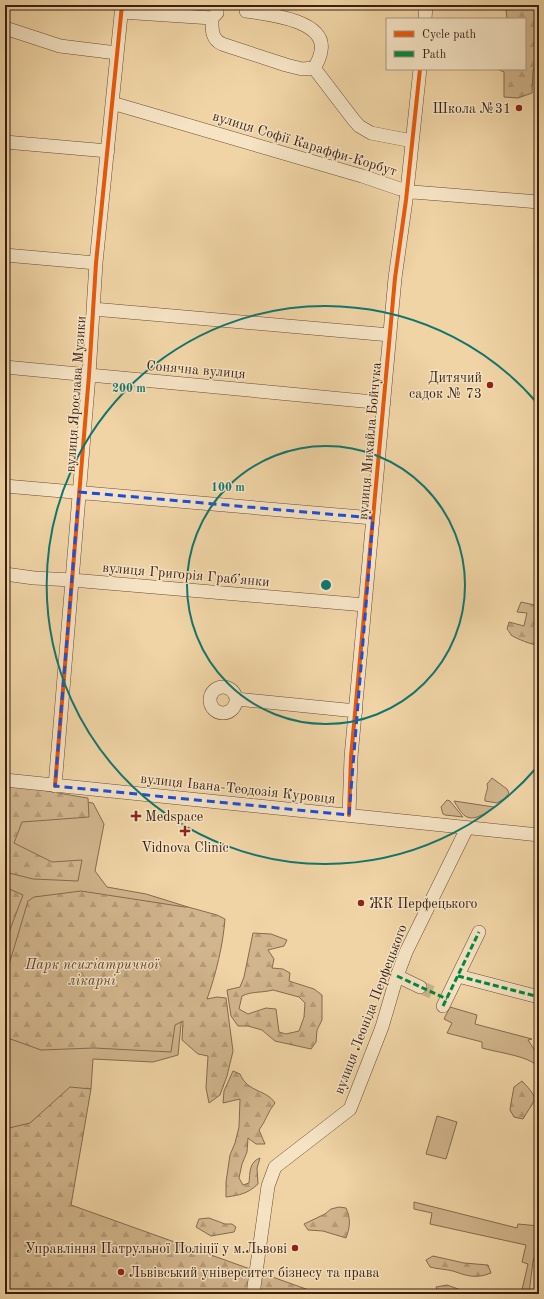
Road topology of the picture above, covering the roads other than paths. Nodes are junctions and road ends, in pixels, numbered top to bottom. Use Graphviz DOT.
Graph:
graph roads {
  1 [pos="426,5"];
  2 [pos="122,8"];
  3 [pos="246,11"];
  4 [pos="425,18"];
  5 [pos="5,28"];
  6 [pos="117,53"];
  7 [pos="314,68"];
  8 [pos="420,70"];
  9 [pos="112,102"];
  10 [pos="412,141"];
  11 [pos="5,142"];
  12 [pos="108,151"];
  13 [pos="406,191"];
  14 [pos="539,202"];
  15 [pos="5,255"];
  16 [pos="96,263"];
  17 [pos="93,309"];
  18 [pos="390,335"];
  19 [pos="5,367"];
  20 [pos="89,375"];
  21 [pos="384,403"];
  22 [pos="5,486"];
  23 [pos="79,492"];
  24 [pos="373,518"];
  25 [pos="5,574"];
  26 [pos="72,580"];
  27 [pos="365,605"];
  28 [pos="236,699"];
  29 [pos="356,711"];
  30 [pos="5,780"];
  31 [pos="55,786"];
  32 [pos="349,815"];
  33 [pos="467,828"];
  34 [pos="539,835"];
  35 [pos="479,932"];
  36 [pos="397,976"];
  37 [pos="458,976"];
  38 [pos="420,987"];
  39 [pos="539,997"];
  40 [pos="442,1000"];
  41 [pos="253,1294"];
  1 -- 4 [label="street"];
  2 -- 6 [label="street, вулиця Ярослава Музики"];
  2 -- 7 [label="street, вулиця Ярослава Музики"];
  3 -- 7 [label="street"];
  5 -- 6 [label="street"];
  6 -- 9 [label="street, вулиця Ярослава Музики"];
  7 -- 10 [label="street"];
  8 -- 10 [label="street, вулиця Михайла Бойчука"];
  9 -- 12 [label="street, вулиця Ярослава Музики"];
  9 -- 13 [label="street, вулиця Софії Караффи-Корбут"];
  10 -- 13 [label="street, вулиця Михайла Бойчука"];
  11 -- 12 [label="street"];
  12 -- 16 [label="street, вулиця Ярослава Музики"];
  13 -- 14 [label="street, вулиця Софії Караффи-Корбут"];
  13 -- 18 [label="street, вулиця Михайла Бойчука"];
  15 -- 16 [label="street"];
  16 -- 17 [label="street, вулиця Ярослава Музики"];
  17 -- 18 [label="street"];
  17 -- 20 [label="street, вулиця Ярослава Музики"];
  18 -- 21 [label="street, вулиця Михайла Бойчука"];
  19 -- 20 [label="street, Сонячна вулиця"];
  20 -- 21 [label="street, Сонячна вулиця"];
  20 -- 23 [label="street, вулиця Ярослава Музики"];
  21 -- 24 [label="street, вулиця Михайла Бойчука"];
  22 -- 23 [label="street"];
  23 -- 24 [label="street"];
  23 -- 26 [label="street, вулиця Ярослава Музики"];
  24 -- 27 [label="street, вулиця Михайла Бойчука"];
  25 -- 26 [label="street, вулиця Григорія Грабʼянки"];
  26 -- 27 [label="street, вулиця Григорія Грабʼянки"];
  26 -- 31 [label="street, вулиця Ярослава Музики"];
  27 -- 29 [label="street, вулиця Михайла Бойчука"];
  28 -- 29 [label="street"];
  29 -- 32 [label="street, вулиця Михайла Бойчука"];
  30 -- 31 [label="street, вулиця Івана-Теодозія Куровця"];
  31 -- 32 [label="street, вулиця Івана-Теодозія Куровця"];
  32 -- 33 [label="street, вулиця Івана-Теодозія Куровця"];
  33 -- 34 [label="street, вулиця Івана-Теодозія Куровця"];
  33 -- 36 [label="street, вулиця Леоніда Перфецького"];
  35 -- 37 [label="street"];
  36 -- 38 [label="street"];
  36 -- 41 [label="street, вулиця Леоніда Перфецького"];
  37 -- 39 [label="street"];
  37 -- 40 [label="street"];
}
